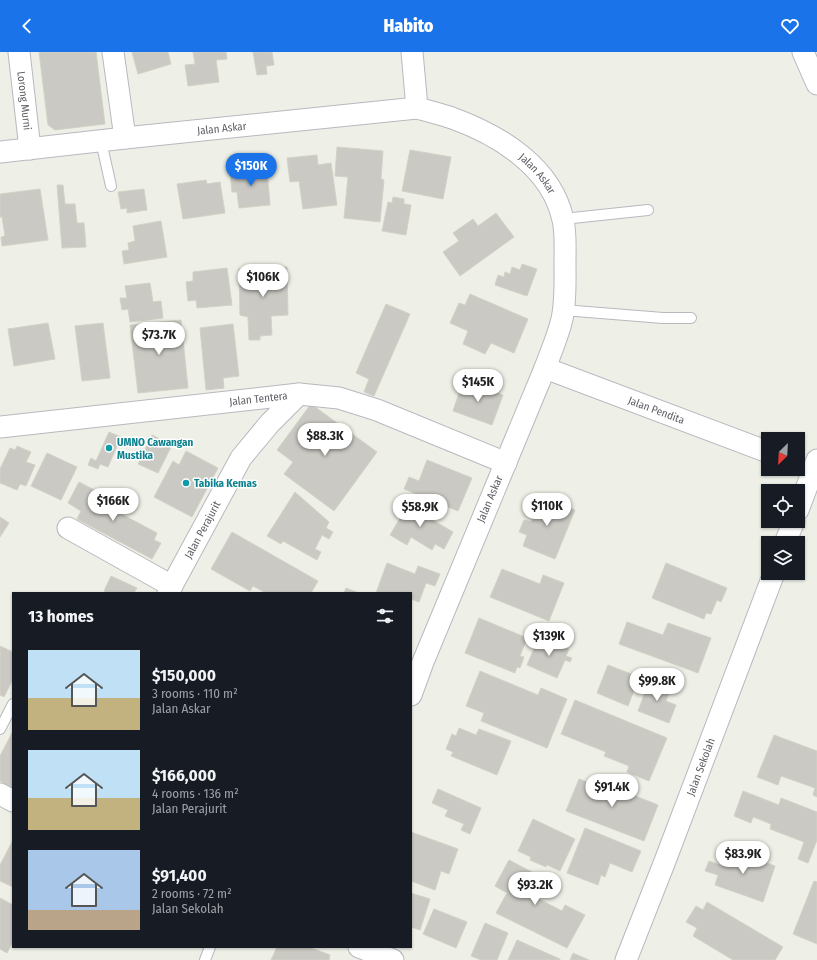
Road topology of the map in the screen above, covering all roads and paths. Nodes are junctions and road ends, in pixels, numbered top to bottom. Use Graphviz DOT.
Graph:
graph roads {
  1 [pos="19,52"];
  2 [pos="113,52"];
  3 [pos="412,52"];
  4 [pos="803,52"];
  5 [pos="817,84"];
  6 [pos="417,108"];
  7 [pos="124,138"];
  8 [pos="101,140"];
  9 [pos="30,149"];
  10 [pos="0,152"];
  11 [pos="111,186"];
  12 [pos="648,210"];
  13 [pos="563,219"];
  14 [pos="563,310"];
  15 [pos="691,318"];
  16 [pos="545,368"];
  17 [pos="299,394"];
  18 [pos="0,427"];
  19 [pos="761,449"];
  20 [pos="506,463"];
  21 [pos="811,466"];
  22 [pos="805,486"];
  23 [pos="68,528"];
  24 [pos="771,580"];
  25 [pos="170,589"];
  26 [pos="412,692"];
  27 [pos="12,706"];
  28 [pos="0,729"];
  29 [pos="0,794"];
  30 [pos="12,800"];
  31 [pos="210,948"];
  32 [pos="360,948"];
  33 [pos="363,948"];
  34 [pos="205,960"];
  35 [pos="355,960"];
  36 [pos="393,960"];
  37 [pos="626,960"];
  1 -- 9 [label="street, Lorong Murni"];
  2 -- 7 [label="street"];
  3 -- 6 [label="street"];
  4 -- 5 [label="street"];
  6 -- 7 [label="street, Jalan Askar"];
  6 -- 13 [label="street, Jalan Askar"];
  7 -- 8 [label="street, Jalan Askar"];
  8 -- 9 [label="street, Jalan Askar"];
  8 -- 11 [label="lane"];
  9 -- 10 [label="street, Jalan Askar"];
  12 -- 13 [label="lane"];
  13 -- 14 [label="street, Jalan Askar"];
  14 -- 15 [label="lane"];
  14 -- 16 [label="street, Jalan Askar"];
  16 -- 19 [label="street, Jalan Pendita"];
  16 -- 20 [label="street, Jalan Askar"];
  17 -- 18 [label="street, Jalan Tentera"];
  17 -- 20 [label="street, Jalan Tentera"];
  17 -- 25 [label="street, Jalan Perajurit"];
  20 -- 26 [label="street, Jalan Askar"];
  21 -- 22 [label="street"];
  23 -- 25 [label="street"];
  24 -- 37 [label="street, Jalan Sekolah"];
  27 -- 28 [label="lane"];
  29 -- 30 [label="street"];
  31 -- 34 [label="lane"];
  32 -- 35 [label="street"];
  33 -- 36 [label="street"];
}
